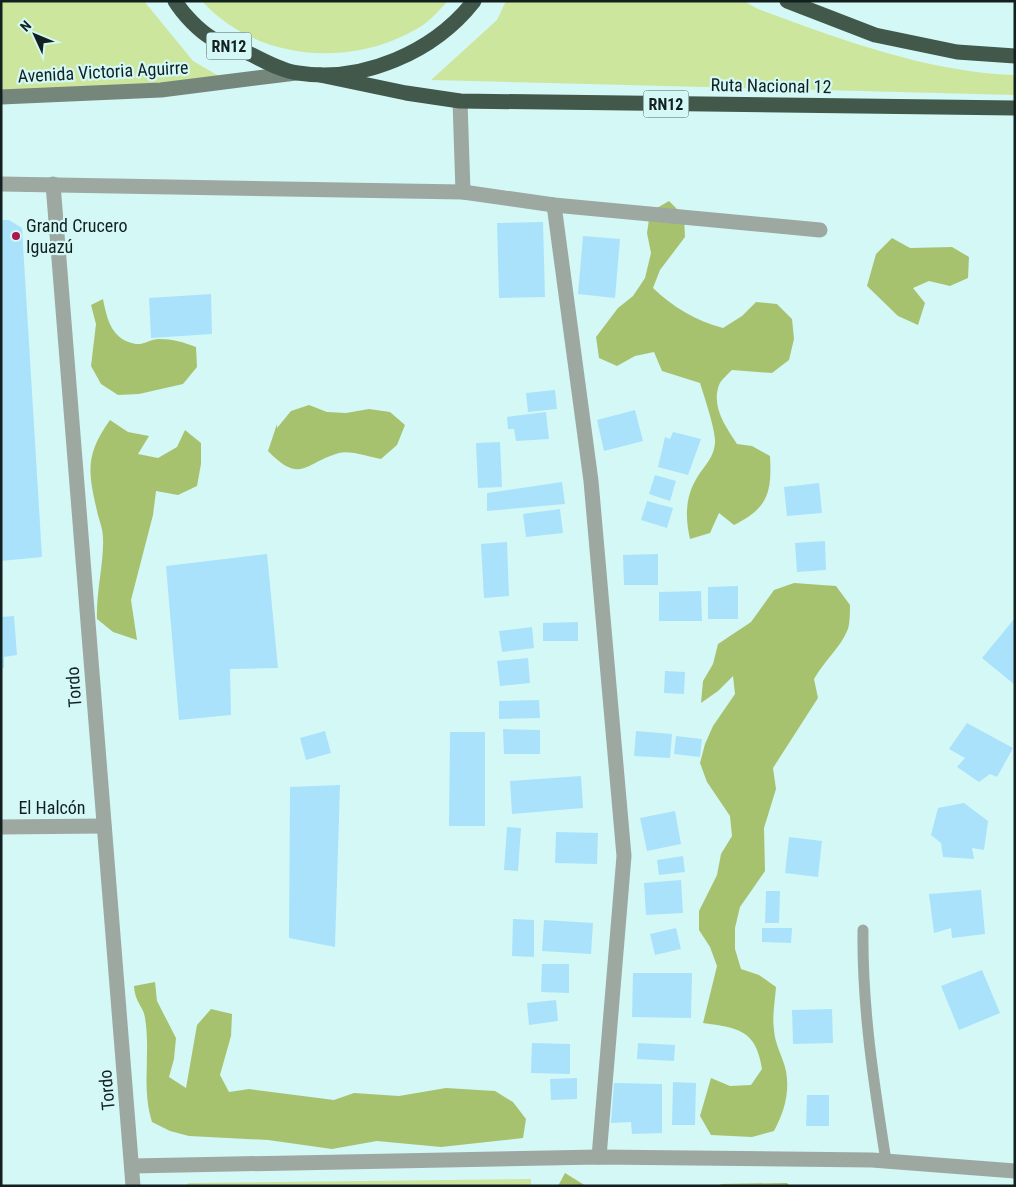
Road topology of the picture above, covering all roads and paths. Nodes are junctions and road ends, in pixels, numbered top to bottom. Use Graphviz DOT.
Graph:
graph roads {
  1 [pos="175,1"];
  2 [pos="474,1"];
  3 [pos="787,1"];
  4 [pos="1015,56"];
  5 [pos="296,73"];
  6 [pos="320,75"];
  7 [pos="1,96"];
  8 [pos="460,101"];
  9 [pos="1015,108"];
  10 [pos="1,184"];
  11 [pos="53,184"];
  12 [pos="464,192"];
  13 [pos="554,205"];
  14 [pos="820,230"];
  15 [pos="104,826"];
  16 [pos="1,827"];
  17 [pos="863,930"];
  18 [pos="599,1157"];
  19 [pos="886,1161"];
  20 [pos="132,1166"];
  21 [pos="1015,1171"];
  22 [pos="132,1186"];
  1 -- 5 [label="highway, RN12"];
  2 -- 6 [label="highway, RN12"];
  3 -- 4 [label="highway"];
  5 -- 6 [label="highway, RN12"];
  5 -- 7 [label="main road, Avenida Victoria Aguirre"];
  6 -- 8 [label="highway, Ruta Nacional 12 / RN12"];
  8 -- 9 [label="highway, Ruta Nacional 12 / RN12"];
  8 -- 12 [label="street"];
  10 -- 11 [label="street"];
  11 -- 12 [label="street"];
  11 -- 15 [label="street, Tordo"];
  12 -- 13 [label="street"];
  13 -- 14 [label="street"];
  13 -- 18 [label="street"];
  15 -- 16 [label="street, El Halcón"];
  15 -- 20 [label="street, Tordo"];
  17 -- 19 [label="lane"];
  18 -- 19 [label="street"];
  18 -- 20 [label="street"];
  19 -- 21 [label="street"];
  20 -- 22 [label="street, Tordo"];
}
